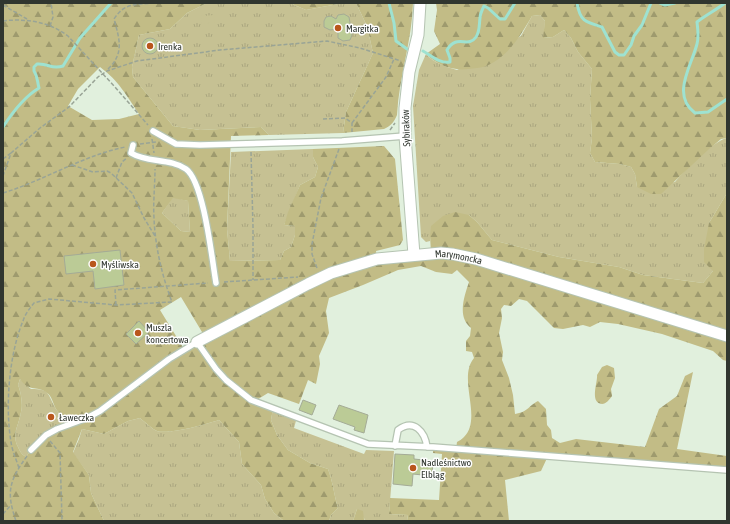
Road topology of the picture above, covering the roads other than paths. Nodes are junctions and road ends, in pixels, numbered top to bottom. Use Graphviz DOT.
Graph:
graph roads {
  1 [pos="420,3"];
  2 [pos="153,131"];
  3 [pos="405,136"];
  4 [pos="133,145"];
  5 [pos="414,255"];
  6 [pos="216,283"];
  7 [pos="727,336"];
  8 [pos="197,342"];
  9 [pos="395,446"];
  10 [pos="427,447"];
  11 [pos="31,450"];
  12 [pos="727,470"];
  1 -- 3 [label="street, Sybiraków"];
  2 -- 3 [label="lane"];
  3 -- 5 [label="street, Sybiraków"];
  4 -- 6 [label="lane"];
  5 -- 7 [label="street, Marymoncka"];
  5 -- 8 [label="street, Marymoncka"];
  8 -- 9 [label="lane"];
  8 -- 11 [label="lane"];
  9 -- 10 [label="lane"];
  9 -- 10 [label="lane"];
  10 -- 12 [label="lane"];
}
